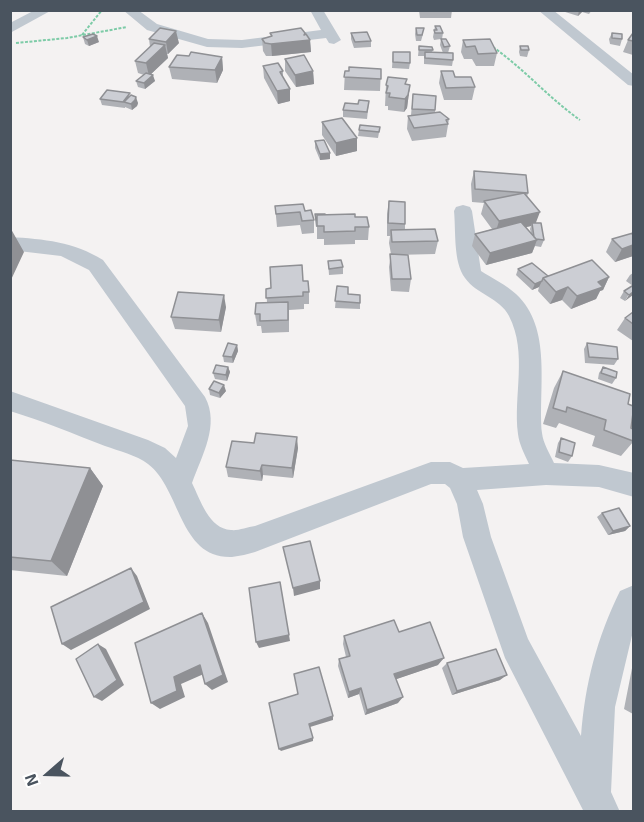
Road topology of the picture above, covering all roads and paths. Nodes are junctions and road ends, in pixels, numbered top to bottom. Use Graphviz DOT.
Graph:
graph roads {
  1 [pos="46,10"];
  2 [pos="102,10"];
  3 [pos="129,10"];
  4 [pos="316,10"];
  5 [pos="544,10"];
  6 [pos="146,24"];
  7 [pos="10,29"];
  8 [pos="82,35"];
  9 [pos="487,43"];
  10 [pos="10,44"];
  11 [pos="633,82"];
  12 [pos="579,120"];
  13 [pos="462,211"];
  14 [pos="10,243"];
  15 [pos="10,401"];
  16 [pos="546,474"];
  17 [pos="459,480"];
  18 [pos="179,484"];
  19 [pos="633,485"];
  20 [pos="633,599"];
  21 [pos="598,803"];
  1 -- 7 [label="street"];
  2 -- 8 [label="path"];
  3 -- 6 [label="street"];
  4 -- 6 [label="street"];
  5 -- 11 [label="street"];
  6 -- 8 [label="path"];
  8 -- 10 [label="path"];
  9 -- 12 [label="path"];
  13 -- 16 [label="street"];
  14 -- 18 [label="street"];
  15 -- 18 [label="street"];
  16 -- 17 [label="street"];
  16 -- 19 [label="street"];
  17 -- 18 [label="street"];
  17 -- 21 [label="street"];
  20 -- 21 [label="street"];
}
